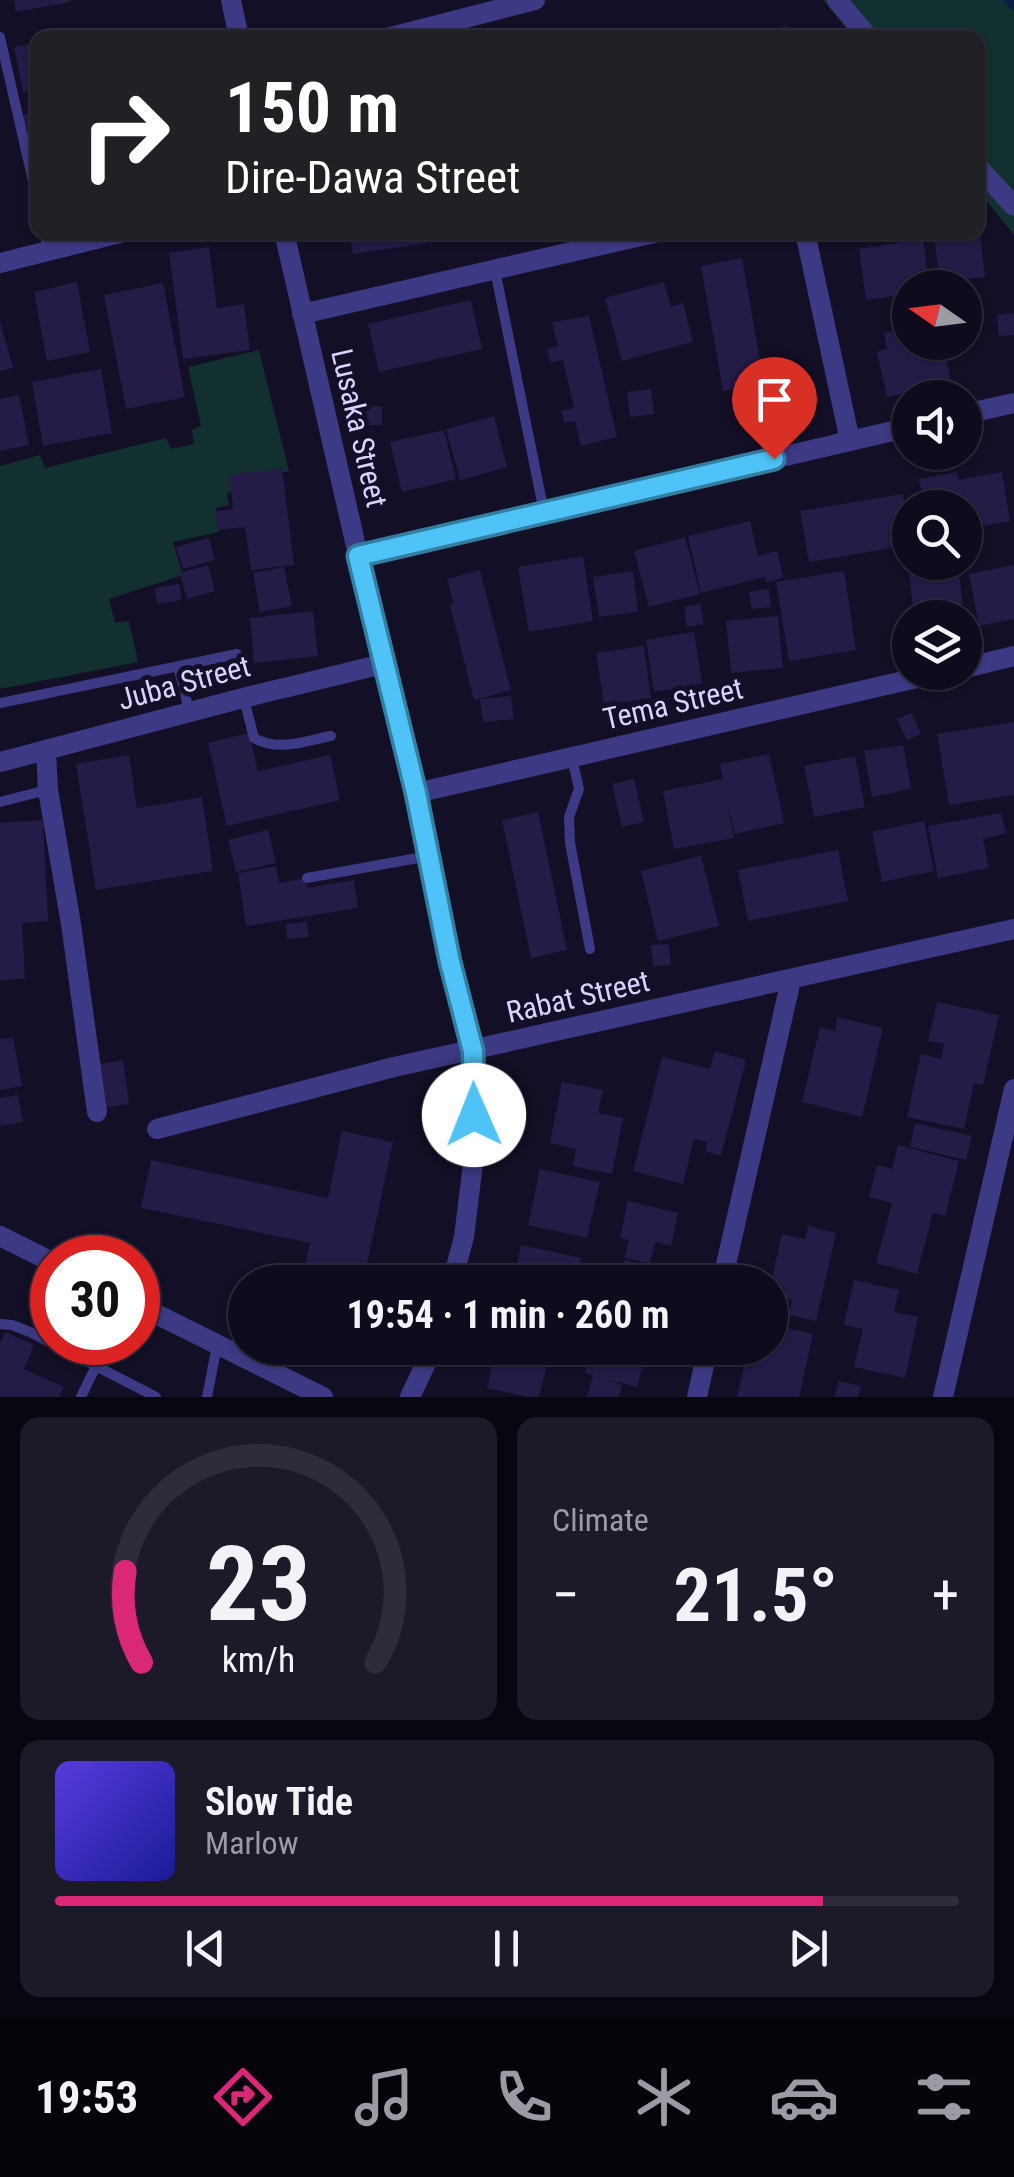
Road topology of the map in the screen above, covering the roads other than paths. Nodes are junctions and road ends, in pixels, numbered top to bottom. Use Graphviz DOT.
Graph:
graph roads {
  1 [pos="231,0"];
  2 [pos="535,0"];
  3 [pos="838,0"];
  4 [pos="237,30"];
  5 [pos="419,30"];
  6 [pos="862,30"];
  7 [pos="0,36"];
  8 [pos="30,168"];
  9 [pos="985,175"];
  10 [pos="1014,206"];
  11 [pos="286,240"];
  12 [pos="624,240"];
  13 [pos="807,240"];
  14 [pos="46,242"];
  15 [pos="0,263"];
  16 [pos="495,270"];
  17 [pos="302,314"];
  18 [pos="1014,403"];
  19 [pos="982,410"];
  20 [pos="892,431"];
  21 [pos="850,441"];
  22 [pos="544,512"];
  23 [pos="358,556"];
  24 [pos="236,654"];
  25 [pos="1014,656"];
  26 [pos="383,664"];
  27 [pos="982,664"];
  28 [pos="178,666"];
  29 [pos="892,684"];
  30 [pos="243,698"];
  31 [pos="0,703"];
  32 [pos="189,712"];
  33 [pos="331,736"];
  34 [pos="46,751"];
  35 [pos="572,758"];
  36 [pos="0,762"];
  37 [pos="48,790"];
  38 [pos="416,793"];
  39 [pos="0,802"];
  40 [pos="428,856"];
  41 [pos="307,878"];
  42 [pos="1014,930"];
  43 [pos="590,949"];
  44 [pos="790,980"];
  45 [pos="473,1051"];
  46 [pos="1014,1089"];
  47 [pos="97,1112"];
  48 [pos="157,1129"];
  49 [pos="0,1236"];
  50 [pos="30,1251"];
  51 [pos="457,1265"];
  52 [pos="726,1265"];
  53 [pos="160,1316"];
  54 [pos="0,1324"];
  55 [pos="217,1344"];
  56 [pos="426,1365"];
  57 [pos="704,1365"];
  58 [pos="96,1366"];
  59 [pos="82,1397"];
  60 [pos="156,1397"];
  61 [pos="207,1397"];
  62 [pos="323,1397"];
  63 [pos="410,1397"];
  64 [pos="697,1397"];
  65 [pos="944,1397"];
  1 -- 4 [label="street"];
  2 -- 5 [label="street"];
  3 -- 6 [label="street"];
  7 -- 8 [label="lane"];
  9 -- 10 [label="street"];
  11 -- 17 [label="street, Lusaka Street"];
  12 -- 16 [label="street"];
  13 -- 21 [label="street"];
  14 -- 15 [label="street"];
  16 -- 17 [label="street"];
  16 -- 22 [label="lane"];
  17 -- 23 [label="street, Lusaka Street"];
  18 -- 19 [label="street"];
  20 -- 21 [label="street"];
  21 -- 22 [label="street"];
  22 -- 23 [label="street"];
  23 -- 26 [label="street, Lusaka Street"];
  24 -- 28 [label="lane"];
  25 -- 27 [label="street"];
  26 -- 30 [label="street, Juba Street"];
  26 -- 38 [label="street, Lusaka Street"];
  28 -- 31 [label="lane"];
  28 -- 32 [label="lane"];
  29 -- 35 [label="street, Tema Street"];
  30 -- 32 [label="street, Juba Street"];
  30 -- 33 [label="lane"];
  32 -- 34 [label="street, Juba Street"];
  34 -- 36 [label="street, Juba Street"];
  34 -- 37 [label="street"];
  35 -- 38 [label="street, Tema Street"];
  35 -- 43 [label="lane"];
  37 -- 39 [label="lane"];
  37 -- 47 [label="street"];
  38 -- 40 [label="street, Lusaka Street"];
  40 -- 41 [label="lane"];
  40 -- 45 [label="street, Lusaka Street"];
  42 -- 44 [label="street, Rabat Street"];
  44 -- 45 [label="street, Rabat Street"];
  44 -- 52 [label="street"];
  45 -- 48 [label="street, Rabat Street"];
  45 -- 51 [label="street, Lusaka Street"];
  46 -- 65 [label="street"];
  49 -- 50 [label="street"];
  53 -- 55 [label="street"];
  54 -- 58 [label="lane"];
  55 -- 61 [label="lane"];
  55 -- 62 [label="street"];
  56 -- 63 [label="street"];
  57 -- 64 [label="street"];
  58 -- 59 [label="lane"];
  58 -- 60 [label="lane"];
}
